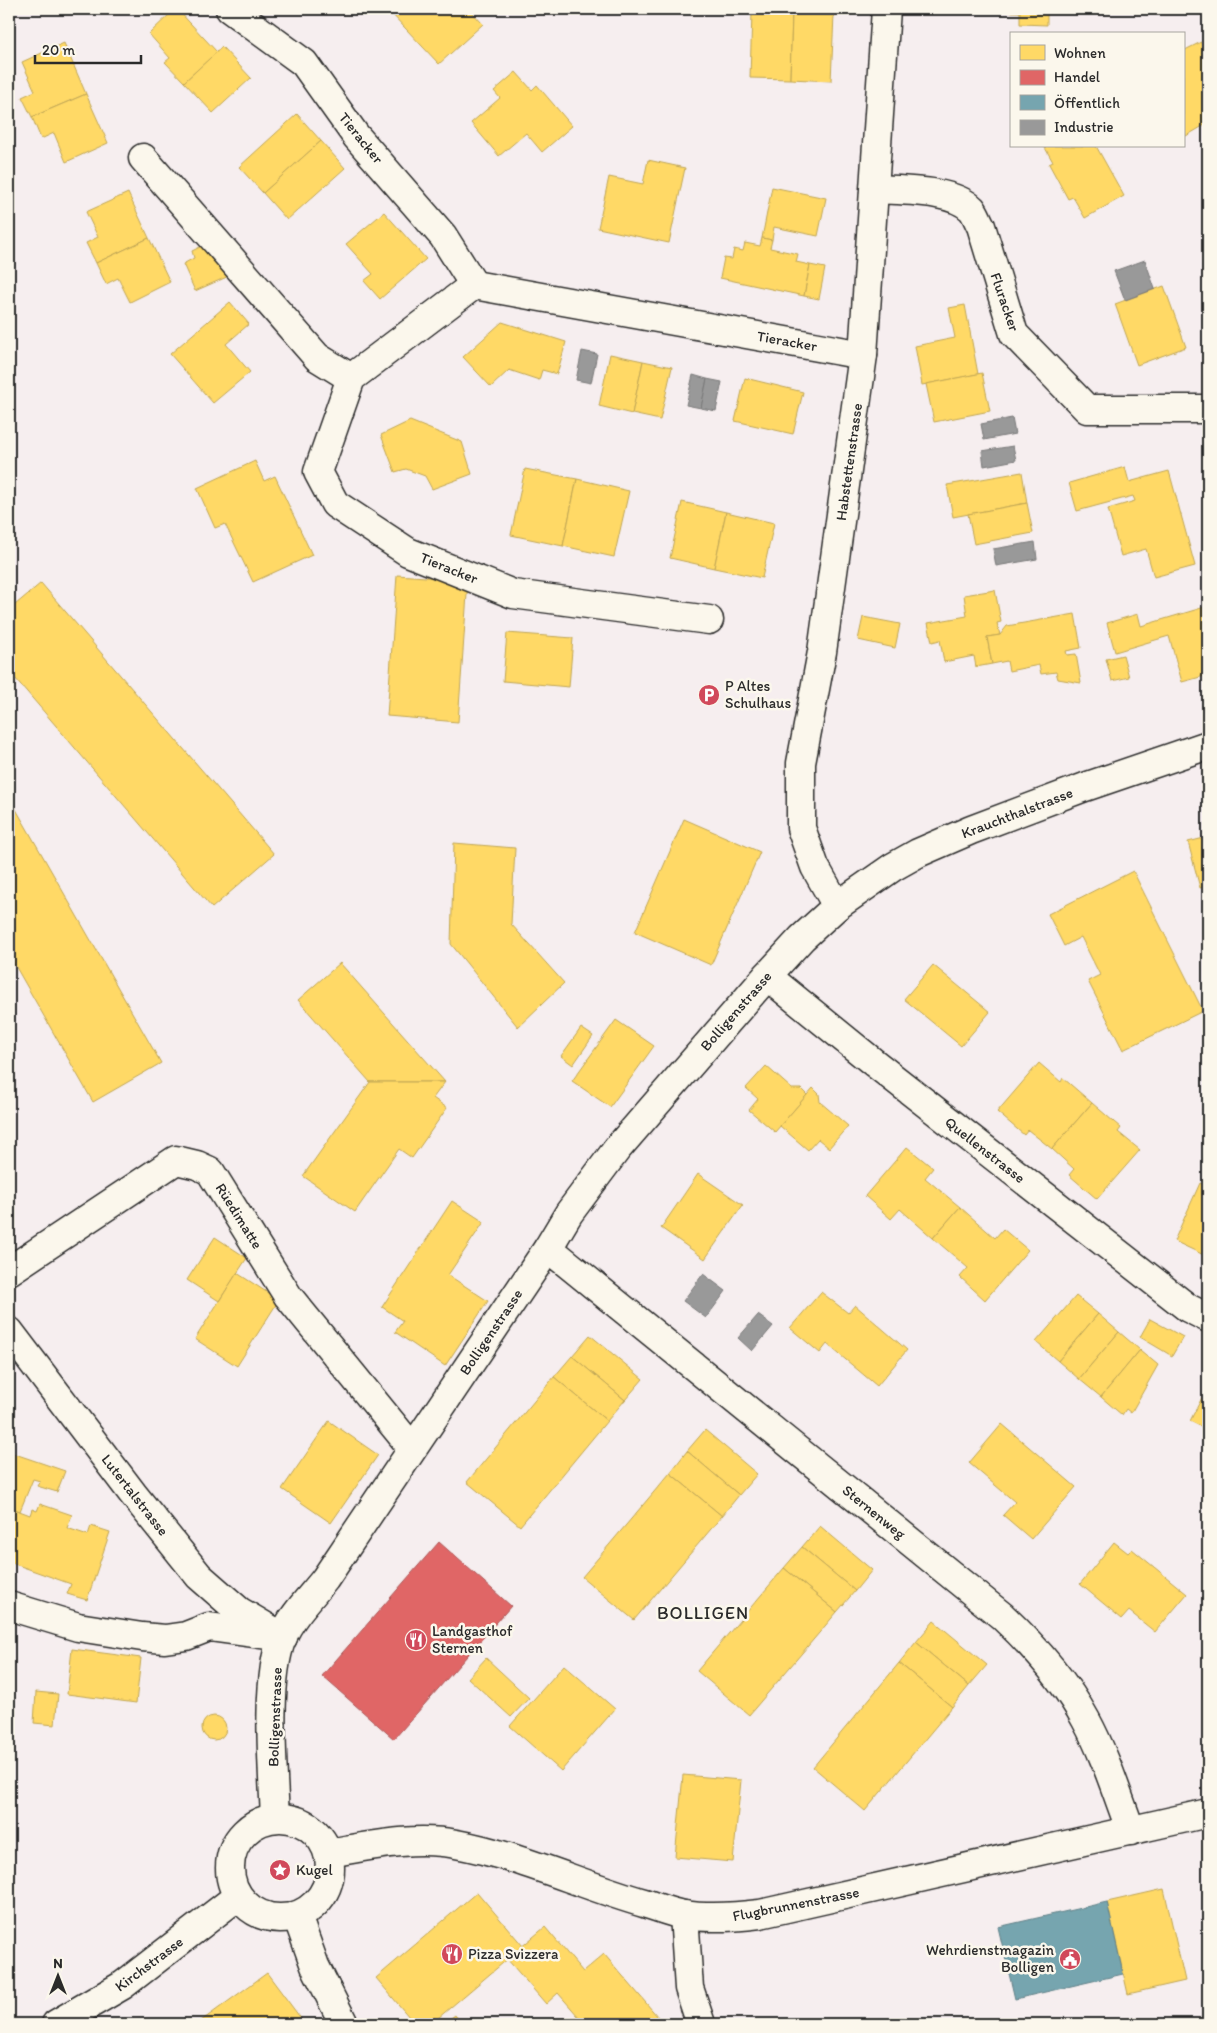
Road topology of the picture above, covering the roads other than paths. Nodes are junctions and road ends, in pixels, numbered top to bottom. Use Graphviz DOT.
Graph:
graph roads {
  1 [pos="230,9"];
  2 [pos="886,9"];
  3 [pos="143,158"];
  4 [pos="875,189"];
  5 [pos="474,285"];
  6 [pos="864,355"];
  7 [pos="351,378"];
  8 [pos="1208,409"];
  9 [pos="709,620"];
  10 [pos="1208,745"];
  11 [pos="837,906"];
  12 [pos="766,976"];
  13 [pos="548,1248"];
  14 [pos="9,1271"];
  15 [pos="1208,1318"];
  16 [pos="9,1331"];
  17 [pos="412,1448"];
  18 [pos="9,1606"];
  19 [pos="283,1637"];
  20 [pos="1208,1813"];
  21 [pos="275,1818"];
  22 [pos="1131,1831"];
  23 [pos="328,1853"];
  24 [pos="238,1896"];
  25 [pos="684,1915"];
  26 [pos="297,1916"];
  27 [pos="84,2018"];
  28 [pos="56,2024"];
  29 [pos="344,2024"];
  30 [pos="701,2024"];
  1 -- 5 [label="street, Tieracker"];
  2 -- 4 [label="street, Habstettenstrasse"];
  3 -- 7 [label="street"];
  4 -- 6 [label="street, Habstettenstrasse"];
  4 -- 8 [label="street, Fluracker"];
  5 -- 6 [label="street, Tieracker"];
  5 -- 7 [label="street"];
  6 -- 11 [label="street, Habstettenstrasse"];
  7 -- 9 [label="street, Tieracker"];
  10 -- 11 [label="street, Krauchthalstrasse"];
  11 -- 12 [label="street, Bolligenstrasse"];
  12 -- 13 [label="street, Bolligenstrasse"];
  12 -- 15 [label="street, Quellenstrasse"];
  13 -- 17 [label="street, Bolligenstrasse"];
  13 -- 22 [label="street, Sternenweg"];
  14 -- 17 [label="street, Rüedimatte"];
  16 -- 19 [label="street, Lutertalstrasse"];
  17 -- 19 [label="street, Bolligenstrasse"];
  18 -- 19 [label="street"];
  19 -- 21 [label="street, Bolligenstrasse"];
  20 -- 22 [label="street, Flugbrunnenstrasse"];
  21 -- 23 [label="street"];
  21 -- 24 [label="street"];
  22 -- 25 [label="street, Flugbrunnenstrasse"];
  23 -- 25 [label="street, Flugbrunnenstrasse"];
  23 -- 26 [label="street"];
  24 -- 26 [label="street"];
  24 -- 27 [label="street, Kirchstrasse"];
  25 -- 30 [label="street"];
  26 -- 29 [label="street"];
  27 -- 28 [label="street, Kirchstrasse"];
}
